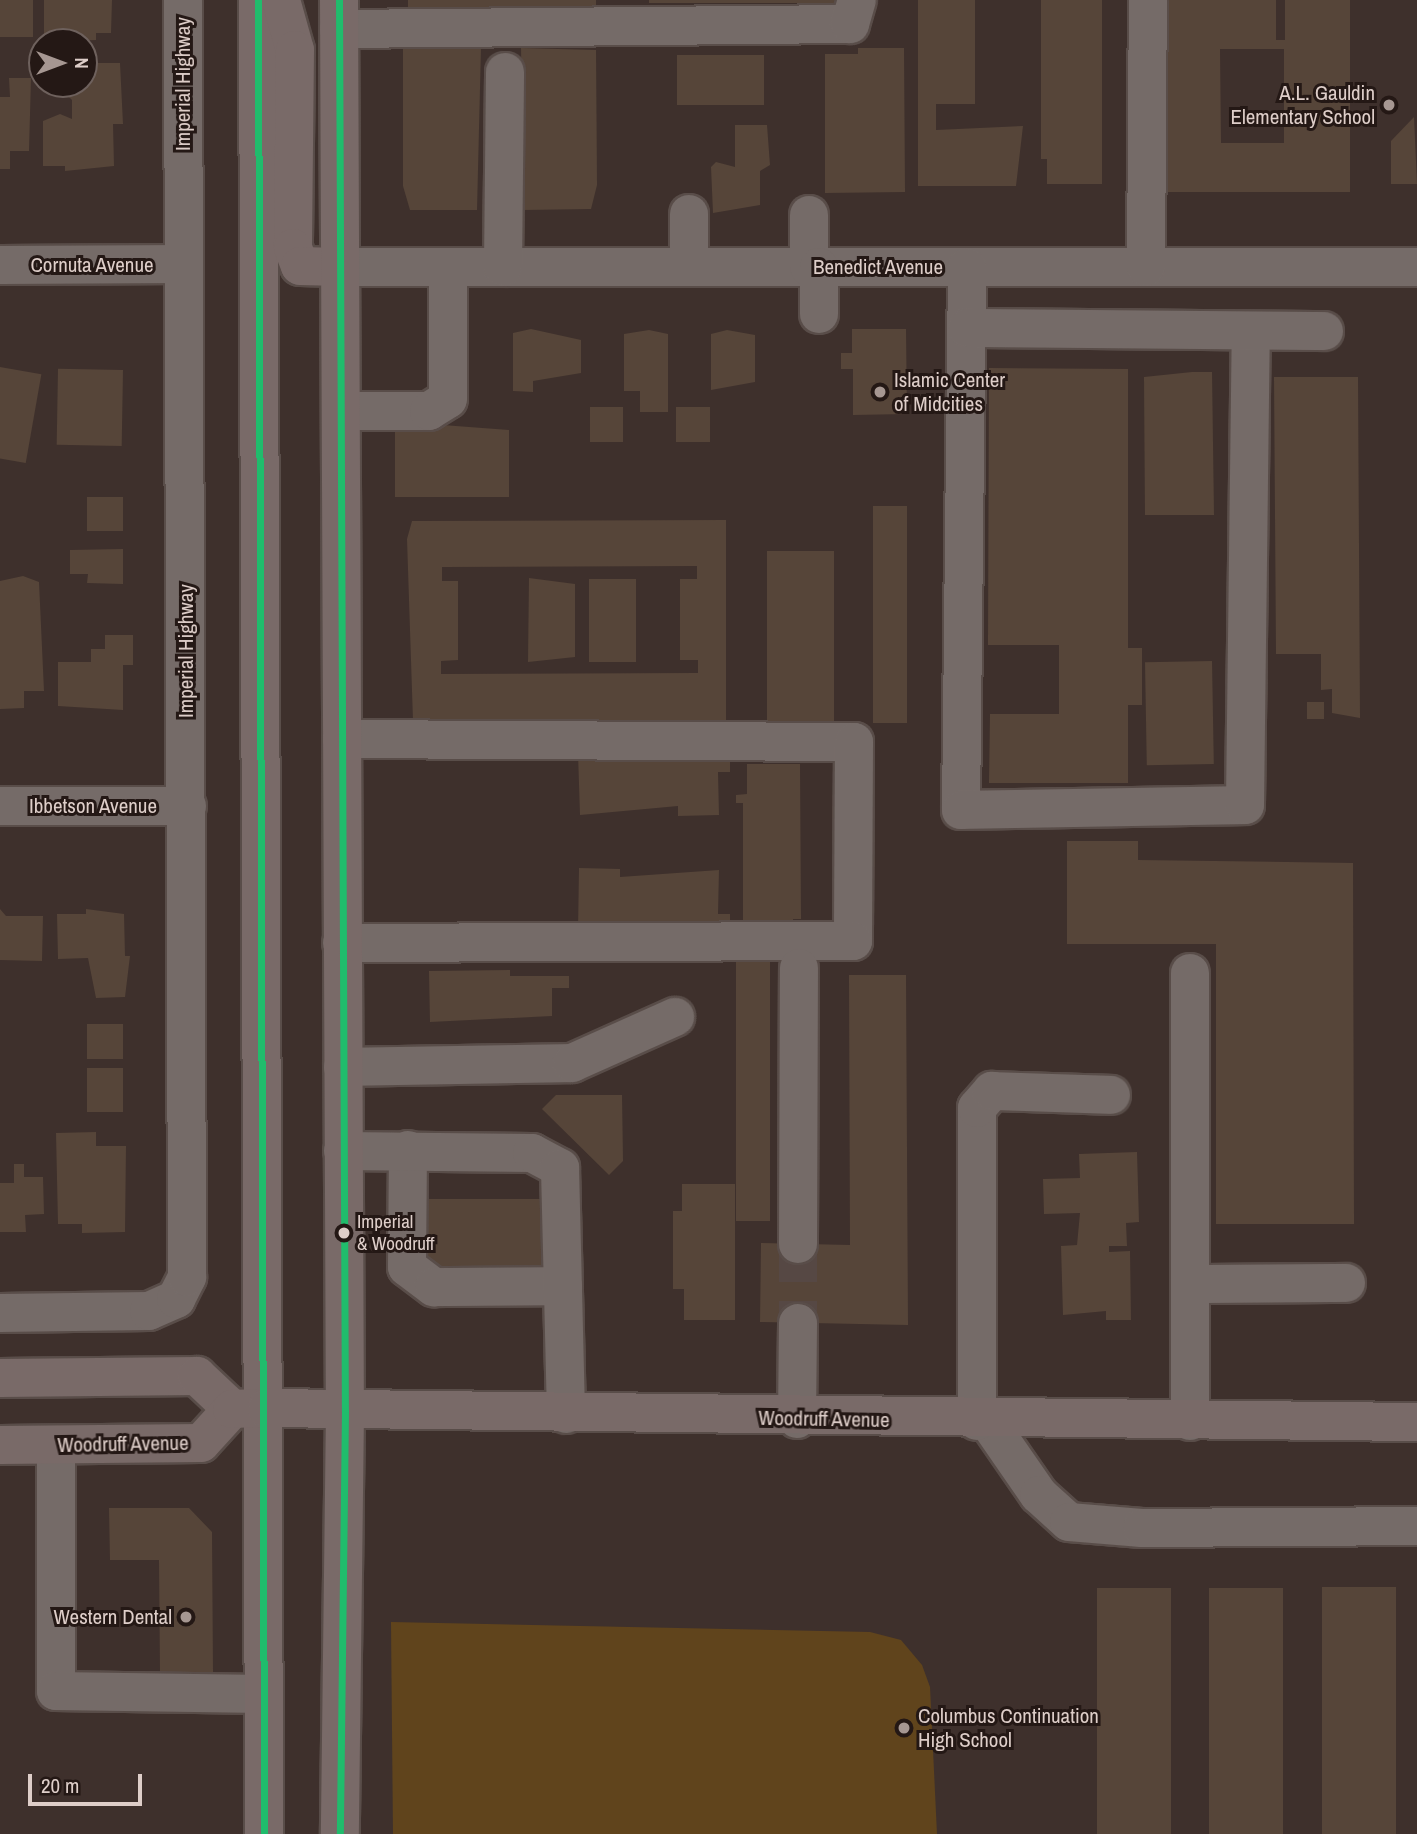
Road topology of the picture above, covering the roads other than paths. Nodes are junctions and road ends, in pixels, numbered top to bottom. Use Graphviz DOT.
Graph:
graph roads {
  1 [pos="183,0"];
  2 [pos="258,0"];
  3 [pos="281,0"];
  4 [pos="858,0"];
  5 [pos="1148,0"];
  6 [pos="339,14"];
  7 [pos="505,72"];
  8 [pos="689,214"];
  9 [pos="809,215"];
  10 [pos="184,264"];
  11 [pos="0,265"];
  12 [pos="340,267"];
  13 [pos="448,267"];
  14 [pos="503,267"];
  15 [pos="689,267"];
  16 [pos="814,267"];
  17 [pos="967,267"];
  18 [pos="1146,267"];
  19 [pos="1417,267"];
  20 [pos="819,314"];
  21 [pos="967,328"];
  22 [pos="1251,331"];
  23 [pos="1324,331"];
  24 [pos="341,411"];
  25 [pos="341,739"];
  26 [pos="0,806"];
  27 [pos="187,806"];
  28 [pos="341,943"];
  29 [pos="799,968"];
  30 [pos="1190,973"];
  31 [pos="675,1017"];
  32 [pos="343,1067"];
  33 [pos="1111,1095"];
  34 [pos="408,1150"];
  35 [pos="343,1151"];
  36 [pos="798,1244"];
  37 [pos="1346,1283"];
  38 [pos="1190,1284"];
  39 [pos="563,1286"];
  40 [pos="0,1313"];
  41 [pos="798,1323"];
  42 [pos="0,1377"];
  43 [pos="249,1409"];
  44 [pos="345,1411"];
  45 [pos="566,1414"];
  46 [pos="797,1419"];
  47 [pos="982,1421"];
  48 [pos="1190,1421"];
  49 [pos="1417,1422"];
  50 [pos="0,1445"];
  51 [pos="57,1445"];
  52 [pos="1417,1526"];
  53 [pos="262,1694"];
  54 [pos="264,1834"];
  55 [pos="340,1834"];
  1 -- 10 [label="street, Imperial Highway"];
  2 -- 43 [label="main road"];
  3 -- 12 [label="main road"];
  4 -- 6 [label="street"];
  5 -- 18 [label="street"];
  6 -- 12 [label="main road"];
  7 -- 14 [label="street"];
  8 -- 15 [label="street"];
  9 -- 16 [label="street"];
  10 -- 11 [label="street, Cornuta Avenue"];
  10 -- 27 [label="street, Imperial Highway"];
  12 -- 13 [label="street, Benedict Avenue"];
  12 -- 24 [label="main road"];
  13 -- 14 [label="street, Benedict Avenue"];
  13 -- 24 [label="street"];
  14 -- 15 [label="street, Benedict Avenue"];
  15 -- 16 [label="street, Benedict Avenue"];
  16 -- 17 [label="street, Benedict Avenue"];
  16 -- 20 [label="street"];
  17 -- 18 [label="street, Benedict Avenue"];
  17 -- 21 [label="street"];
  18 -- 19 [label="street, Benedict Avenue"];
  21 -- 22 [label="street"];
  21 -- 22 [label="street"];
  22 -- 23 [label="street"];
  24 -- 25 [label="main road"];
  25 -- 28 [label="main road"];
  25 -- 28 [label="street"];
  26 -- 27 [label="street, Ibbetson Avenue"];
  27 -- 40 [label="street, Imperial Highway"];
  28 -- 32 [label="main road"];
  29 -- 36 [label="street"];
  30 -- 38 [label="street"];
  31 -- 32 [label="street"];
  32 -- 35 [label="main road"];
  33 -- 47 [label="street"];
  34 -- 35 [label="street"];
  34 -- 39 [label="street"];
  34 -- 39 [label="street"];
  35 -- 44 [label="main road"];
  37 -- 38 [label="street"];
  38 -- 48 [label="street"];
  39 -- 45 [label="street"];
  41 -- 46 [label="street"];
  42 -- 43 [label="main road"];
  43 -- 44 [label="main road, Woodruff Avenue"];
  43 -- 51 [label="main road, Woodruff Avenue"];
  43 -- 53 [label="main road"];
  44 -- 45 [label="main road, Woodruff Avenue"];
  44 -- 55 [label="main road"];
  45 -- 46 [label="main road, Woodruff Avenue"];
  46 -- 47 [label="main road, Woodruff Avenue"];
  47 -- 48 [label="main road, Woodruff Avenue"];
  47 -- 52 [label="street"];
  48 -- 49 [label="main road, Woodruff Avenue"];
  50 -- 51 [label="main road, Woodruff Avenue"];
  51 -- 53 [label="street"];
  53 -- 54 [label="main road"];
}
